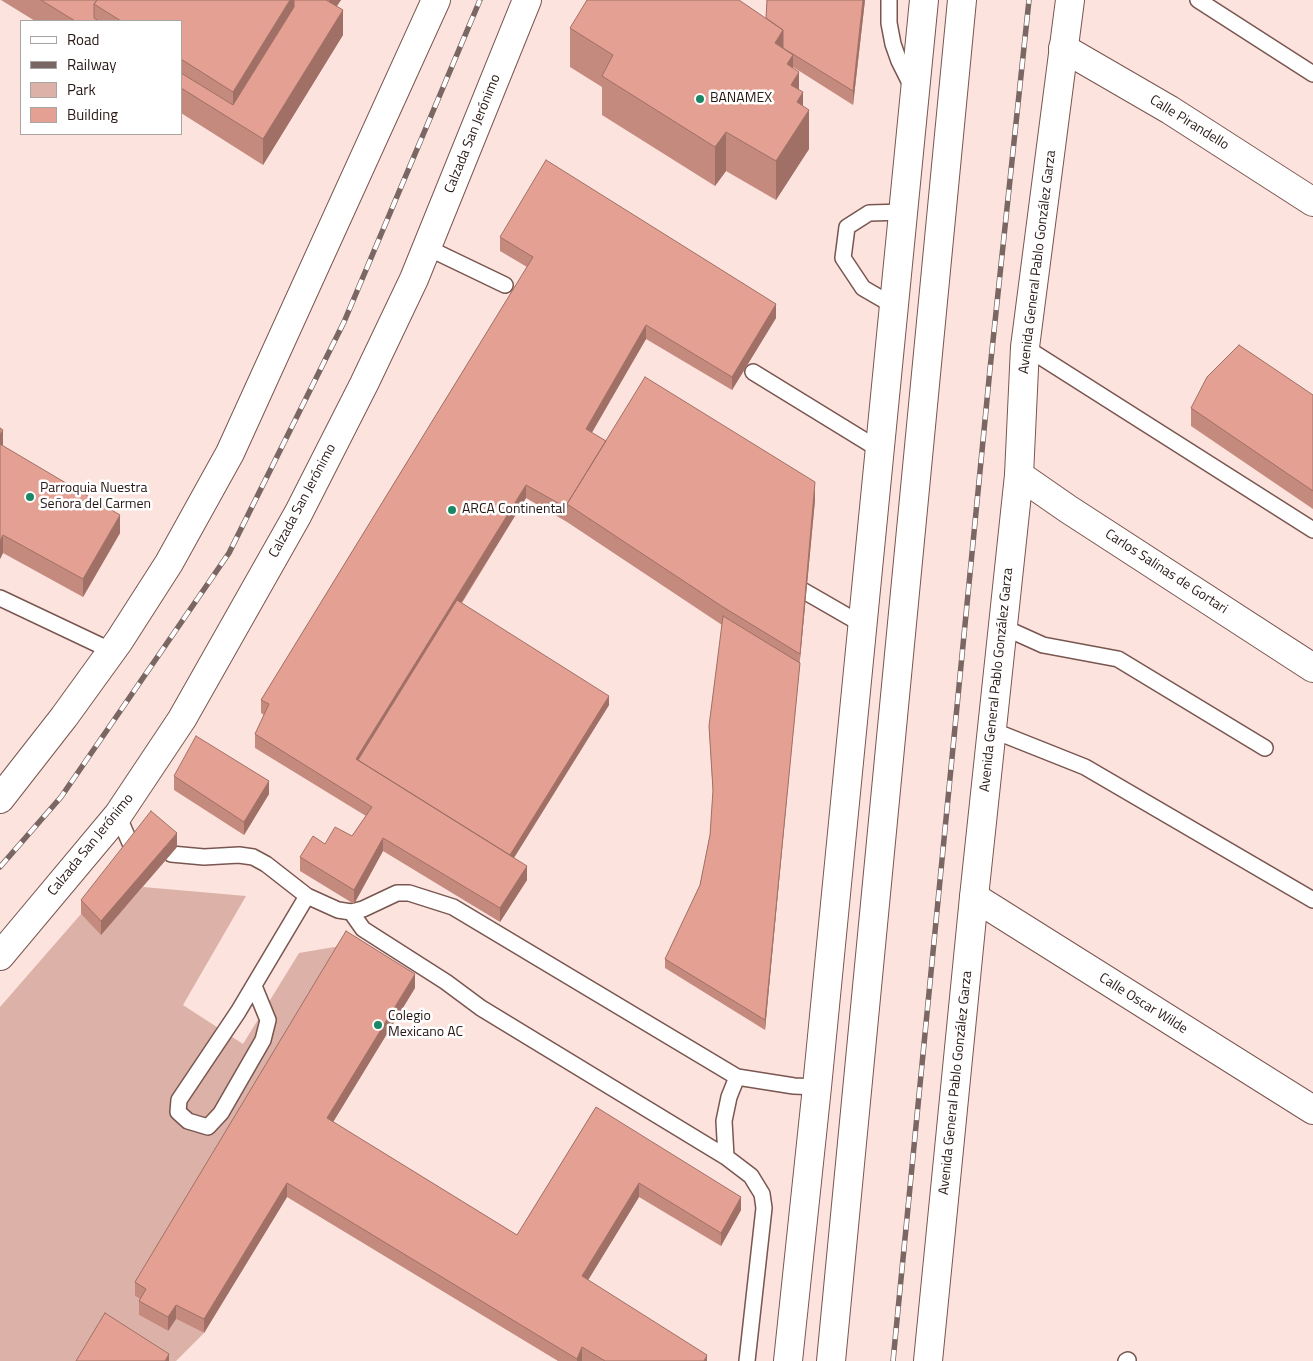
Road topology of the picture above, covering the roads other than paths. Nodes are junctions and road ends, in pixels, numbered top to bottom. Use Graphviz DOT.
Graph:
graph roads {
  1 [pos="436,0"];
  2 [pos="527,0"];
  3 [pos="889,0"];
  4 [pos="924,0"];
  5 [pos="962,0"];
  6 [pos="1070,0"];
  7 [pos="1198,0"];
  8 [pos="1064,48"];
  9 [pos="1313,74"];
  10 [pos="915,92"];
  11 [pos="1313,202"];
  12 [pos="904,212"];
  13 [pos="428,248"];
  14 [pos="505,285"];
  15 [pos="894,306"];
  16 [pos="1025,347"];
  17 [pos="753,372"];
  18 [pos="880,450"];
  19 [pos="1019,475"];
  20 [pos="1313,530"];
  21 [pos="776,575"];
  22 [pos="0,598"];
  23 [pos="863,625"];
  24 [pos="1003,627"];
  25 [pos="112,651"];
  26 [pos="1313,668"];
  27 [pos="992,730"];
  28 [pos="1265,748"];
  29 [pos="0,799"];
  30 [pos="118,816"];
  31 [pos="136,844"];
  32 [pos="171,854"];
  33 [pos="307,896"];
  34 [pos="974,897"];
  35 [pos="1313,900"];
  36 [pos="351,912"];
  37 [pos="0,956"];
  38 [pos="254,986"];
  39 [pos="737,1077"];
  40 [pos="817,1087"];
  41 [pos="1313,1110"];
  42 [pos="726,1157"];
  43 [pos="747,1361"];
  44 [pos="788,1361"];
  45 [pos="831,1361"];
  46 [pos="928,1361"];
  1 -- 25 [label="main road"];
  2 -- 13 [label="main road, Calzada San Jerónimo"];
  3 -- 10 [label="lane"];
  4 -- 10 [label="main road"];
  5 -- 45 [label="main road"];
  6 -- 8 [label="main road, Avenida General Pablo González Garza"];
  7 -- 9 [label="lane"];
  8 -- 11 [label="main road, Calle Pirandello"];
  8 -- 16 [label="main road, Avenida General Pablo González Garza"];
  10 -- 12 [label="main road"];
  12 -- 15 [label="main road"];
  12 -- 15 [label="lane"];
  13 -- 14 [label="lane"];
  13 -- 30 [label="main road, Calzada San Jerónimo"];
  15 -- 18 [label="main road"];
  16 -- 19 [label="main road, Avenida General Pablo González Garza"];
  16 -- 20 [label="lane"];
  17 -- 18 [label="lane"];
  18 -- 23 [label="main road"];
  19 -- 24 [label="main road, Avenida General Pablo González Garza"];
  19 -- 26 [label="main road, Carlos Salinas de Gortari"];
  21 -- 23 [label="lane"];
  22 -- 25 [label="lane"];
  23 -- 40 [label="main road"];
  24 -- 27 [label="main road, Avenida General Pablo González Garza"];
  24 -- 28 [label="lane"];
  25 -- 29 [label="main road"];
  27 -- 34 [label="main road, Avenida General Pablo González Garza"];
  27 -- 35 [label="lane"];
  30 -- 31 [label="lane"];
  30 -- 37 [label="main road, Calzada San Jerónimo"];
  32 -- 33 [label="lane"];
  33 -- 36 [label="lane"];
  33 -- 38 [label="lane"];
  34 -- 41 [label="main road, Calle Oscar Wilde"];
  34 -- 46 [label="main road, Avenida General Pablo González Garza"];
  36 -- 39 [label="lane"];
  36 -- 42 [label="lane"];
  38 -- 38 [label="lane"];
  39 -- 40 [label="lane"];
  39 -- 42 [label="lane"];
  40 -- 44 [label="main road"];
  42 -- 43 [label="lane"];
}
